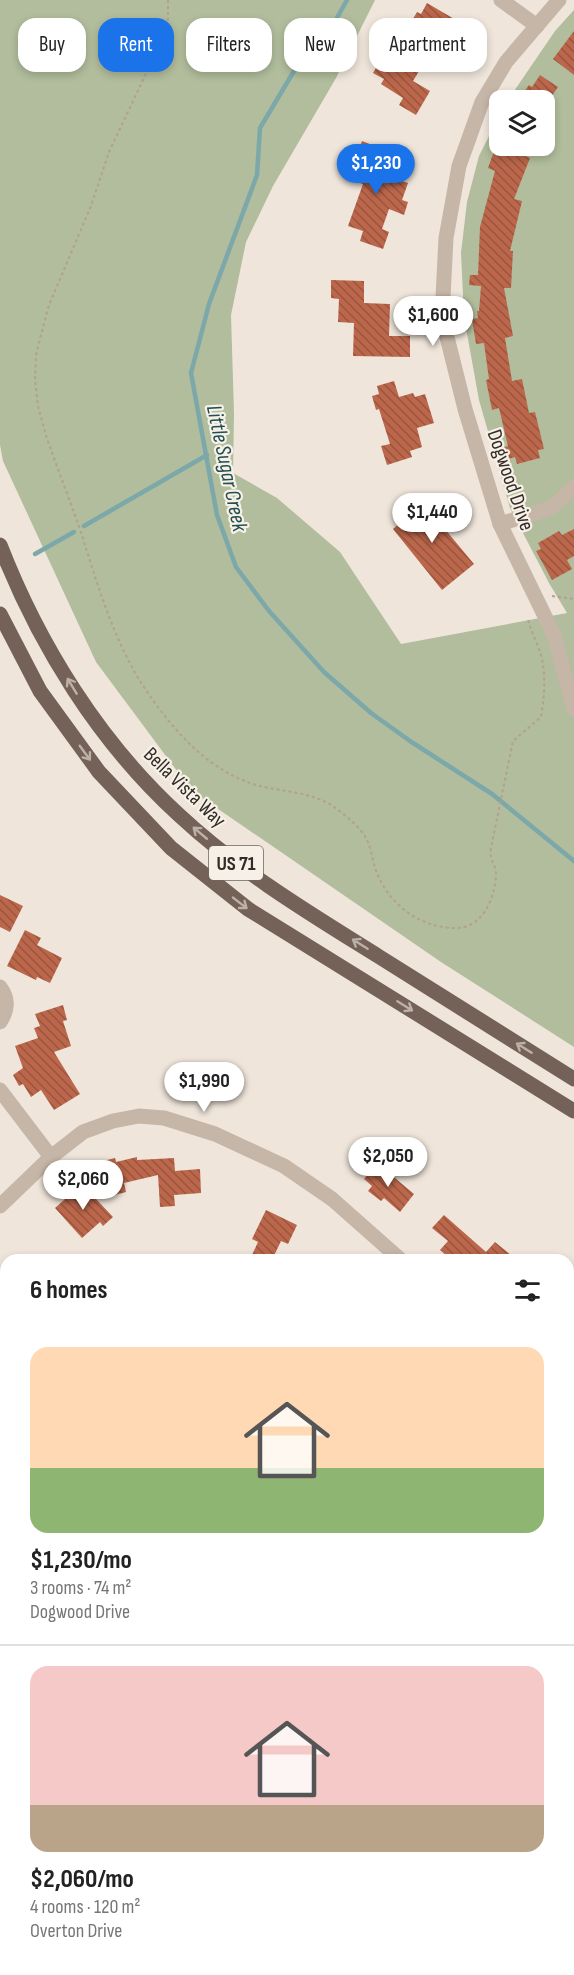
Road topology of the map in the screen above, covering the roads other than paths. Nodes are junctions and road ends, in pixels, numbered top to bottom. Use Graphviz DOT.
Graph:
graph roads {
  1 [pos="501,0"];
  2 [pos="559,0"];
  3 [pos="537,26"];
  4 [pos="574,487"];
  5 [pos="500,524"];
  6 [pos="0,545"];
  7 [pos="0,614"];
  8 [pos="574,709"];
  9 [pos="0,987"];
  10 [pos="0,1022"];
  11 [pos="574,1079"];
  12 [pos="0,1090"];
  13 [pos="574,1112"];
  14 [pos="51,1157"];
  15 [pos="0,1206"];
  16 [pos="394,1254"];
  1 -- 3 [label="street"];
  2 -- 3 [label="street, Dogwood Drive"];
  3 -- 5 [label="street, Dogwood Drive"];
  4 -- 5 [label="street"];
  5 -- 8 [label="street, Dogwood Drive"];
  11 -- 6 [label="main road, Bella Vista Way / US 71, one-way"];
  7 -- 13 [label="main road, US 71, one-way"];
  9 -- 10 [label="street"];
  12 -- 14 [label="street"];
  14 -- 15 [label="street"];
  14 -- 16 [label="street"];
}
